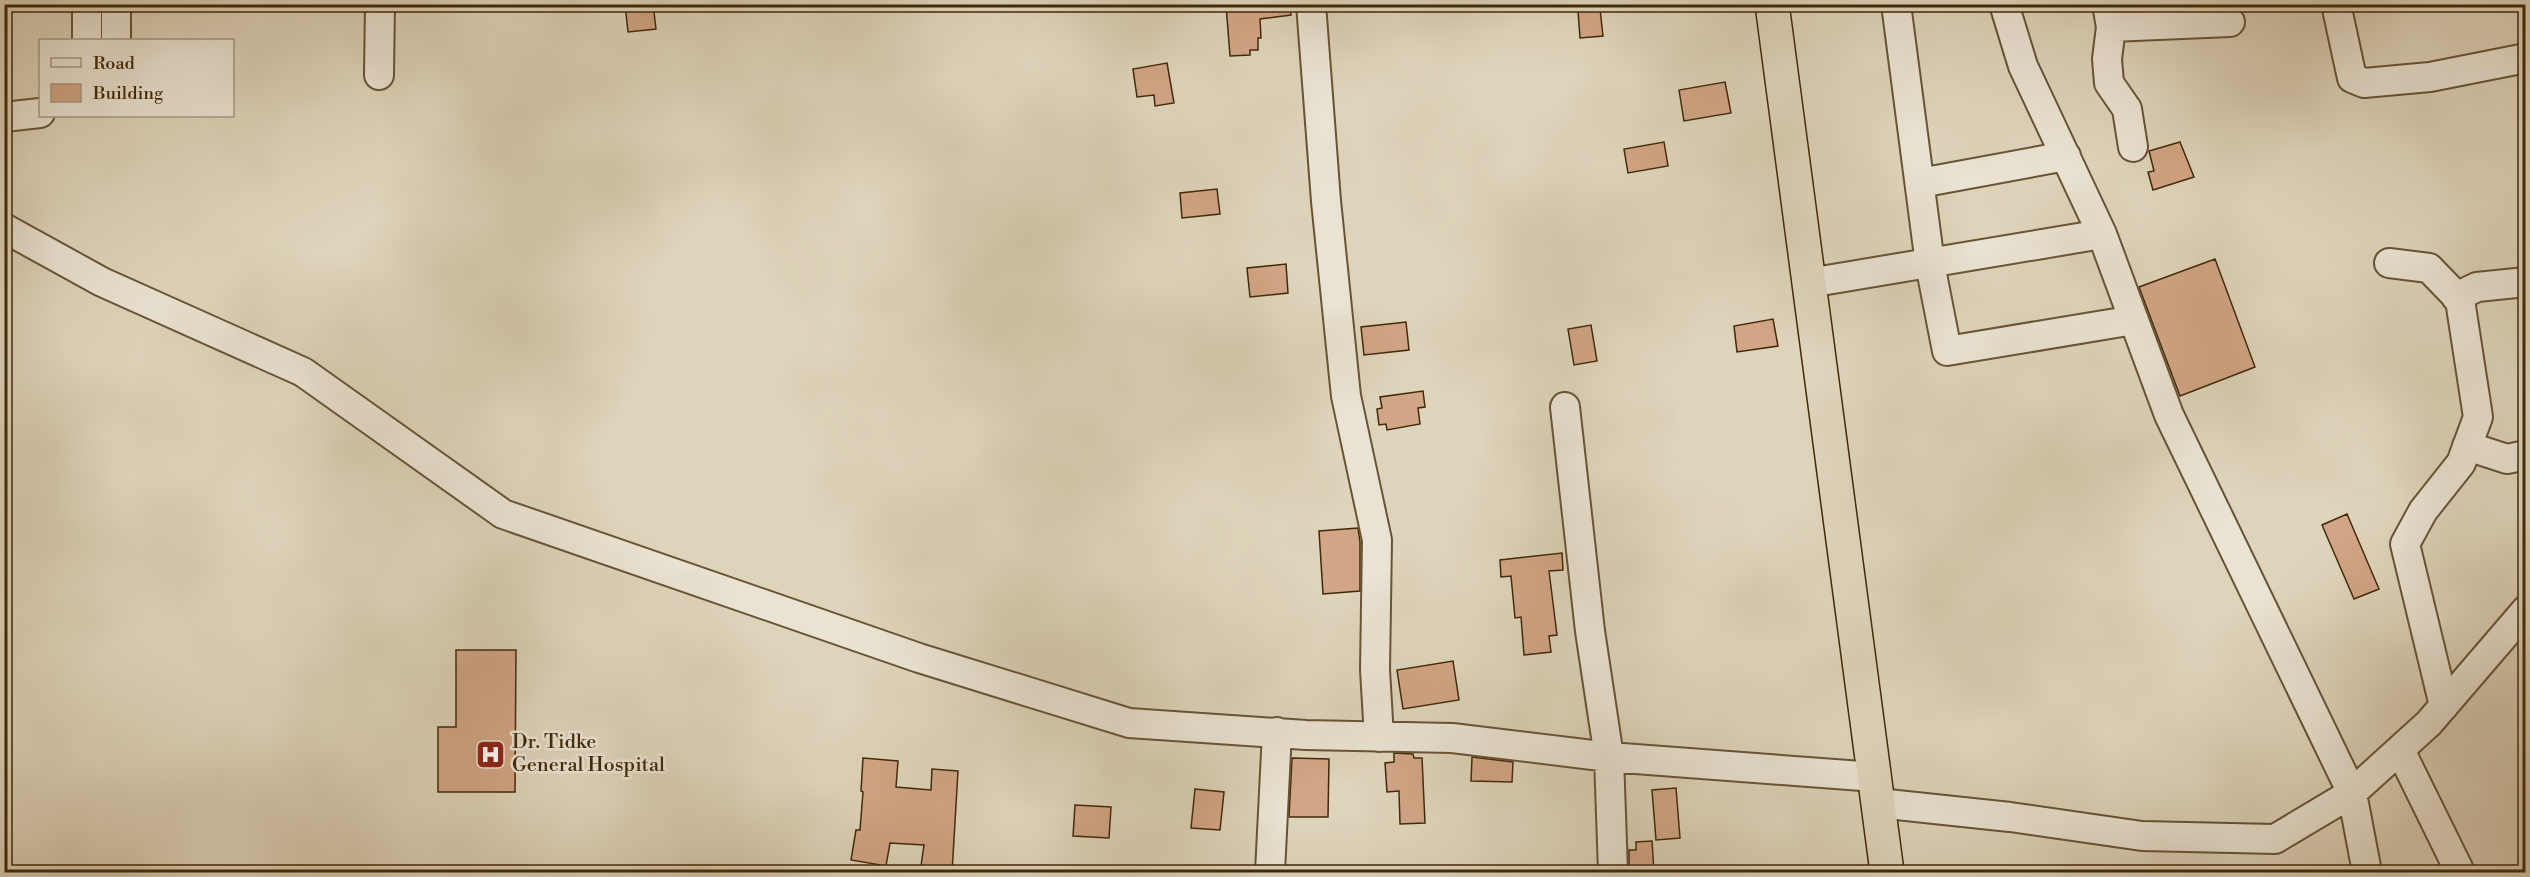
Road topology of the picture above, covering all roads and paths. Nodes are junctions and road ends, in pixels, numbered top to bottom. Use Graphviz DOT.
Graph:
graph roads {
  1 [pos="87,4"];
  2 [pos="116,4"];
  3 [pos="380,4"];
  4 [pos="1311,4"];
  5 [pos="1772,4"];
  6 [pos="1896,4"];
  7 [pos="2004,4"];
  8 [pos="2336,4"];
  9 [pos="2109,16"];
  10 [pos="2230,22"];
  11 [pos="87,39"];
  12 [pos="116,39"];
  13 [pos="2526,58"];
  14 [pos="379,75"];
  15 [pos="39,113"];
  16 [pos="4,117"];
  17 [pos="2133,147"];
  18 [pos="2066,156"];
  19 [pos="1920,183"];
  20 [pos="4,228"];
  21 [pos="2102,234"];
  22 [pos="2389,263"];
  23 [pos="1930,264"];
  24 [pos="2526,282"];
  25 [pos="1809,283"];
  26 [pos="2456,297"];
  27 [pos="2134,320"];
  28 [pos="1565,407"];
  29 [pos="2467,446"];
  30 [pos="2526,455"];
  31 [pos="2526,610"];
  32 [pos="2444,706"];
  33 [pos="1277,732"];
  34 [pos="1379,736"];
  35 [pos="2400,750"];
  36 [pos="1609,757"];
  37 [pos="1876,790"];
  38 [pos="2352,793"];
  39 [pos="1270,873"];
  40 [pos="1613,873"];
  41 [pos="1887,873"];
  42 [pos="2367,873"];
  43 [pos="2460,873"];
  1 -- 11 [label="street"];
  2 -- 12 [label="street"];
  3 -- 14 [label="street"];
  4 -- 34 [label="street"];
  5 -- 25 [label="highway"];
  6 -- 19 [label="street"];
  7 -- 18 [label="street"];
  8 -- 13 [label="street"];
  9 -- 10 [label="street"];
  9 -- 17 [label="street"];
  15 -- 16 [label="street"];
  18 -- 19 [label="street"];
  18 -- 21 [label="street"];
  19 -- 23 [label="street"];
  20 -- 33 [label="street"];
  21 -- 23 [label="street"];
  21 -- 27 [label="street"];
  22 -- 26 [label="street"];
  23 -- 25 [label="street"];
  23 -- 27 [label="street"];
  24 -- 26 [label="street"];
  25 -- 37 [label="highway"];
  26 -- 29 [label="street"];
  27 -- 38 [label="street"];
  28 -- 36 [label="street"];
  29 -- 30 [label="street"];
  29 -- 32 [label="street"];
  31 -- 32 [label="street"];
  32 -- 35 [label="street"];
  33 -- 34 [label="street"];
  33 -- 39 [label="street"];
  34 -- 36 [label="street"];
  35 -- 38 [label="street"];
  35 -- 43 [label="street"];
  36 -- 37 [label="street"];
  36 -- 40 [label="street"];
  37 -- 38 [label="street"];
  37 -- 41 [label="highway"];
  38 -- 42 [label="street"];
}
